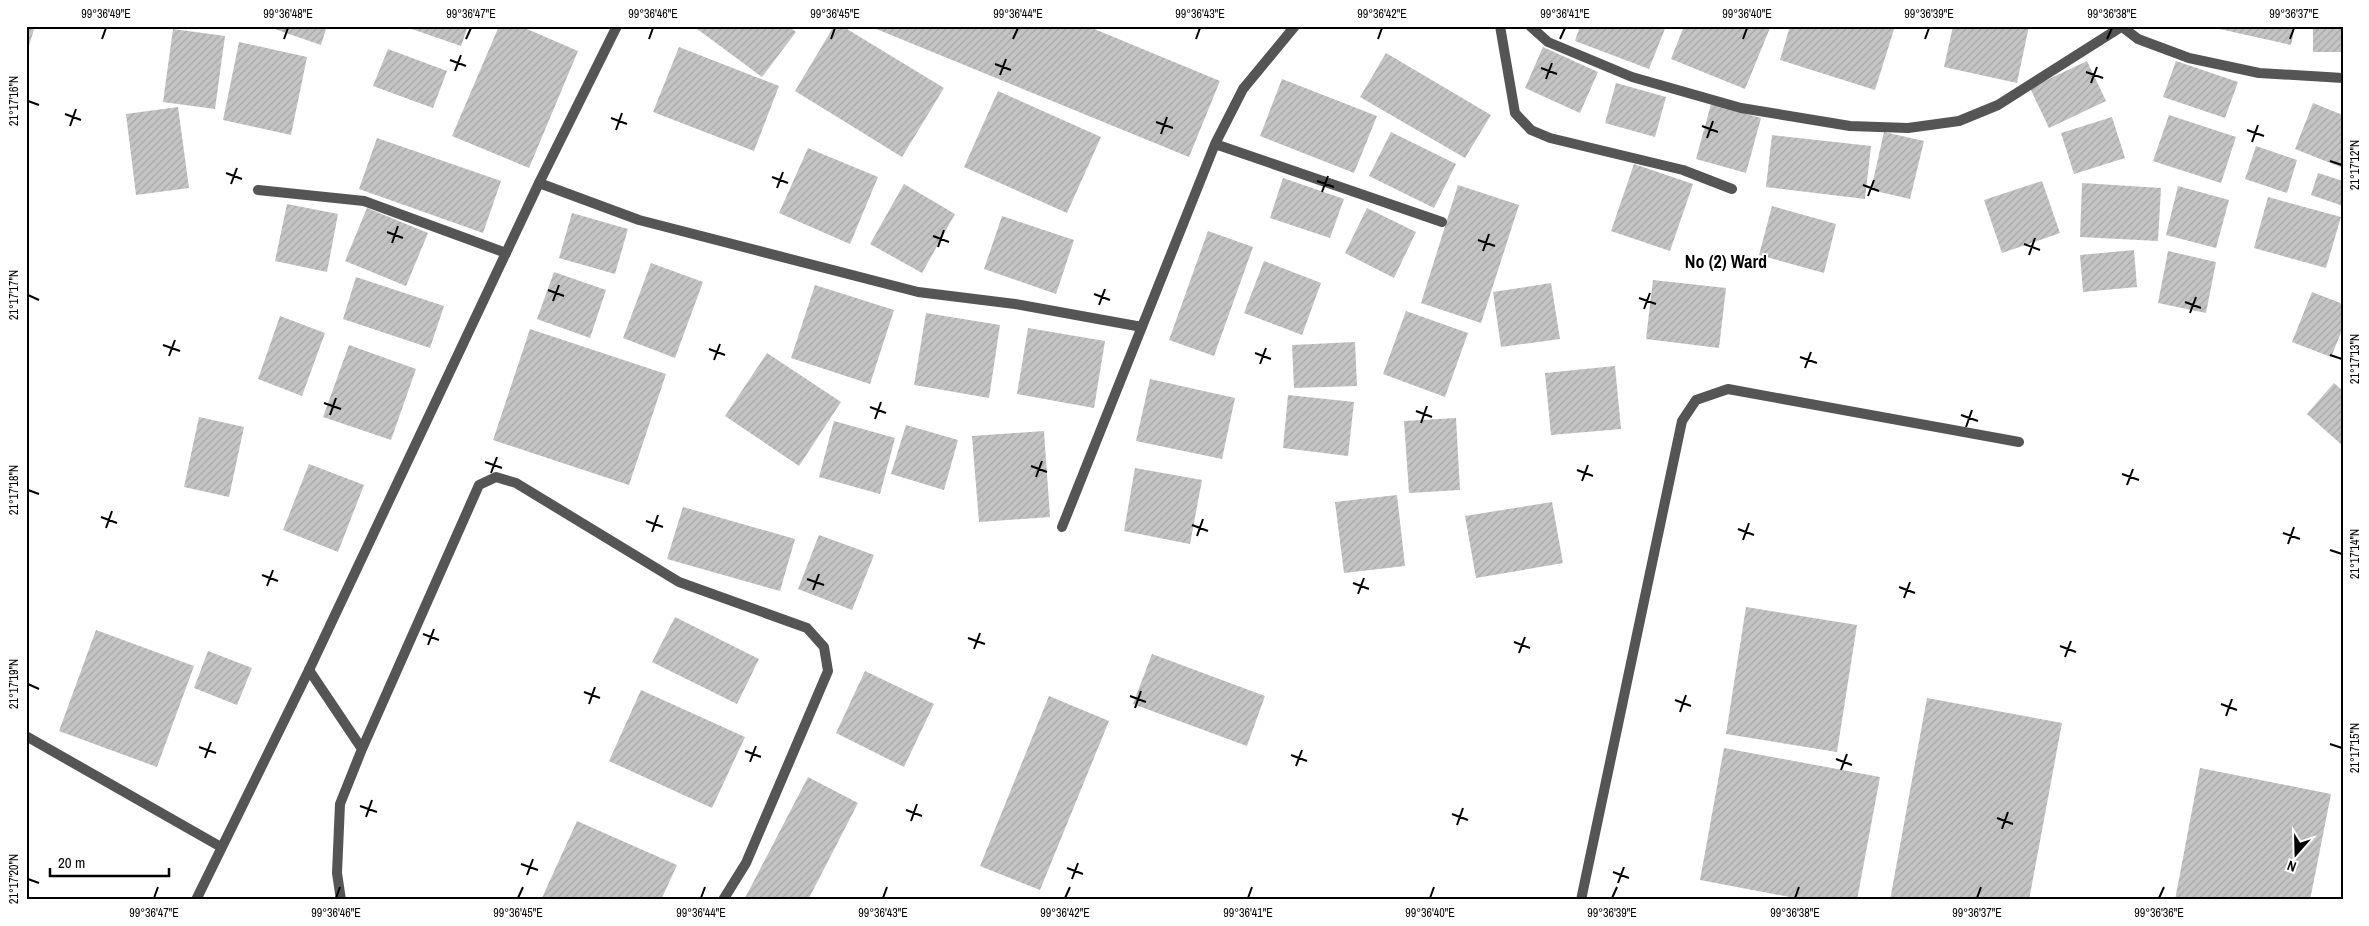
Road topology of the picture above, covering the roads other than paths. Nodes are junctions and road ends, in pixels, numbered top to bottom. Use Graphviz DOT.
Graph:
graph roads {
  1 [pos="617,26"];
  2 [pos="1295,26"];
  3 [pos="1500,26"];
  4 [pos="1530,26"];
  5 [pos="2121,26"];
  6 [pos="2343,78"];
  7 [pos="1215,144"];
  8 [pos="539,183"];
  9 [pos="1732,189"];
  10 [pos="258,190"];
  11 [pos="1442,222"];
  12 [pos="506,253"];
  13 [pos="1142,327"];
  14 [pos="2019,442"];
  15 [pos="1062,527"];
  16 [pos="309,670"];
  17 [pos="26,736"];
  18 [pos="362,749"];
  19 [pos="221,847"];
  20 [pos="196,900"];
  21 [pos="340,900"];
  22 [pos="723,900"];
  23 [pos="1581,900"];
  1 -- 8 [label="street"];
  2 -- 7 [label="street"];
  3 -- 9 [label="street"];
  4 -- 5 [label="street"];
  5 -- 6 [label="street"];
  7 -- 11 [label="street"];
  7 -- 13 [label="street"];
  8 -- 12 [label="street"];
  8 -- 13 [label="street"];
  10 -- 12 [label="street"];
  12 -- 16 [label="street"];
  13 -- 15 [label="street"];
  14 -- 23 [label="street"];
  16 -- 18 [label="street"];
  16 -- 19 [label="street"];
  17 -- 19 [label="street"];
  18 -- 21 [label="street"];
  18 -- 22 [label="street"];
  19 -- 20 [label="street"];
}
